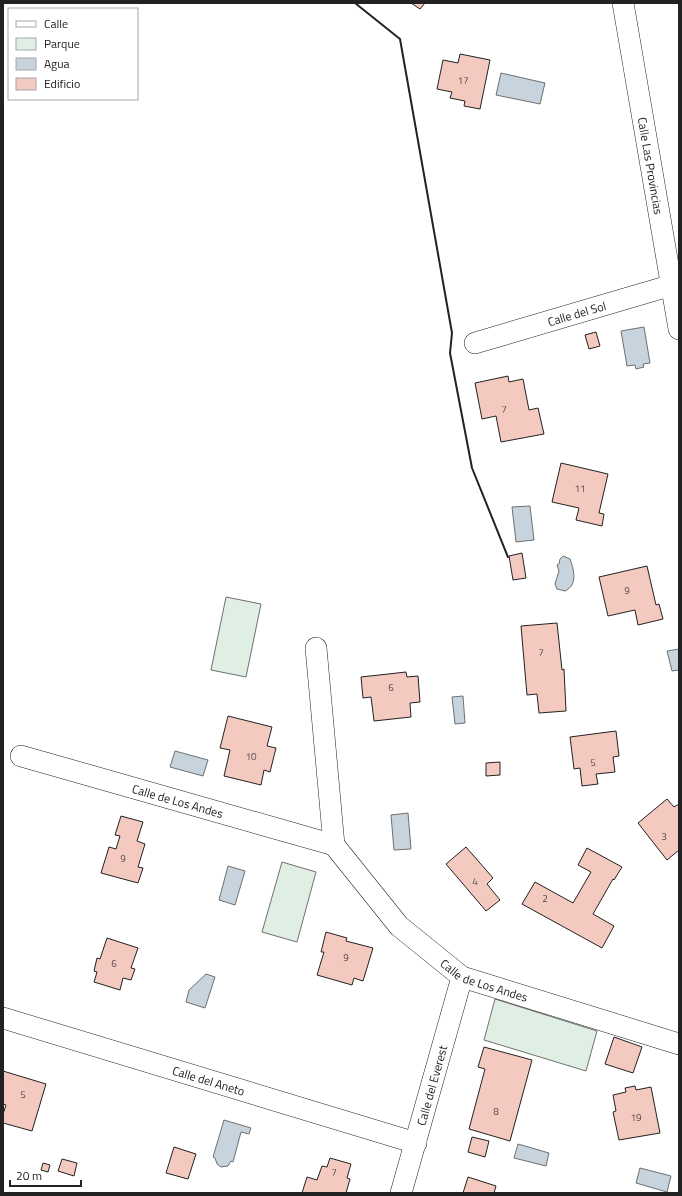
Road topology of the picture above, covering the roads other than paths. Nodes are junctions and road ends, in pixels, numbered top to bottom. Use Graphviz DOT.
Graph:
graph roads {
  1 [pos="623,3"];
  2 [pos="675,284"];
  3 [pos="679,329"];
  4 [pos="475,343"];
  5 [pos="316,648"];
  6 [pos="21,756"];
  7 [pos="334,845"];
  8 [pos="462,977"];
  9 [pos="3,1018"];
  10 [pos="679,1044"];
  11 [pos="416,1143"];
  12 [pos="401,1193"];
  1 -- 2 [label="street, Calle Las Provincias"];
  2 -- 3 [label="street, Calle Las Provincias"];
  2 -- 4 [label="street, Calle del Sol"];
  5 -- 7 [label="street"];
  6 -- 7 [label="street, Calle de Los Andes"];
  7 -- 8 [label="street, Calle de Los Andes"];
  8 -- 10 [label="street, Calle de Los Andes"];
  8 -- 11 [label="street, Calle del Everest"];
  9 -- 11 [label="street, Calle del Aneto"];
  11 -- 12 [label="street, Calle del Everest"];
}
